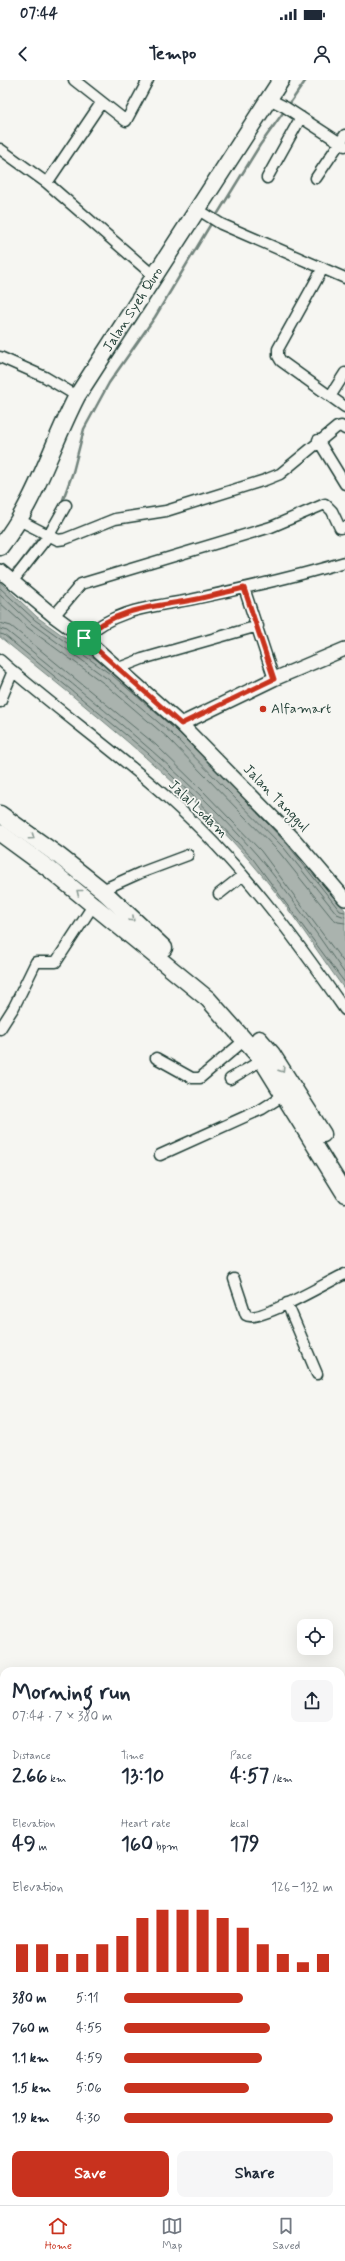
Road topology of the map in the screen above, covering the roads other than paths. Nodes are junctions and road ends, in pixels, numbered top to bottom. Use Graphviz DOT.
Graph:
graph roads {
  1 [pos="74,80"];
  2 [pos="148,80"];
  3 [pos="281,80"];
  4 [pos="269,99"];
  5 [pos="101,103"];
  6 [pos="302,118"];
  7 [pos="343,142"];
  8 [pos="0,149"];
  9 [pos="267,178"];
  10 [pos="316,178"];
  11 [pos="47,183"];
  12 [pos="200,211"];
  13 [pos="323,268"];
  14 [pos="154,276"];
  15 [pos="345,278"];
  16 [pos="0,357"];
  17 [pos="345,373"];
  18 [pos="331,395"];
  19 [pos="77,396"];
  20 [pos="345,407"];
  21 [pos="345,429"];
  22 [pos="318,440"];
  23 [pos="345,484"];
  24 [pos="66,505"];
  25 [pos="19,520"];
  26 [pos="345,527"];
  27 [pos="45,533"];
  28 [pos="0,547"];
  29 [pos="345,562"];
  30 [pos="6,577"];
  31 [pos="244,588"];
  32 [pos="54,616"];
  33 [pos="258,626"];
  34 [pos="84,638"];
  35 [pos="345,649"];
  36 [pos="0,660"];
  37 [pos="119,668"];
  38 [pos="13,671"];
  39 [pos="274,679"];
  40 [pos="0,702"];
  41 [pos="181,724"];
  42 [pos="0,814"];
  43 [pos="0,833"];
  44 [pos="188,855"];
  45 [pos="243,876"];
  46 [pos="102,890"];
  47 [pos="219,894"];
  48 [pos="345,899"];
  49 [pos="94,904"];
  50 [pos="345,1010"];
  51 [pos="0,1030"];
  52 [pos="246,1039"];
  53 [pos="156,1058"];
  54 [pos="262,1060"];
  55 [pos="230,1080"];
  56 [pos="292,1096"];
  57 [pos="160,1155"];
  58 [pos="345,1172"];
  59 [pos="345,1194"];
  60 [pos="345,1274"];
  61 [pos="234,1280"];
  62 [pos="287,1303"];
  63 [pos="317,1374"];
  1 -- 5 [label="street"];
  2 -- 5 [label="street"];
  3 -- 4 [label="main road, Jalan Syeh Quro"];
  4 -- 6 [label="street"];
  4 -- 12 [label="main road, Jalan Syeh Quro"];
  5 -- 11 [label="street"];
  6 -- 7 [label="street"];
  6 -- 9 [label="street"];
  7 -- 10 [label="street"];
  8 -- 11 [label="street"];
  11 -- 14 [label="street"];
  12 -- 13 [label="street"];
  12 -- 14 [label="main road, Jalan Syeh Quro"];
  13 -- 15 [label="street"];
  13 -- 18 [label="street"];
  14 -- 19 [label="main road, Jalan Syeh Quro"];
  16 -- 19 [label="street"];
  17 -- 18 [label="street"];
  18 -- 20 [label="street"];
  19 -- 25 [label="main road, Jalan Syeh Quro"];
  21 -- 22 [label="street"];
  22 -- 23 [label="street"];
  22 -- 27 [label="street"];
  24 -- 27 [label="street"];
  25 -- 27 [label="street"];
  25 -- 28 [label="main road, Jalan Syeh Quro"];
  26 -- 32 [label="street"];
  27 -- 30 [label="street"];
  29 -- 31 [label="street"];
  30 -- 32 [label="street, Jalan Tanggul"];
  31 -- 33 [label="street"];
  31 -- 34 [label="street"];
  32 -- 34 [label="street, Jalan Tanggul"];
  33 -- 37 [label="street"];
  33 -- 39 [label="street"];
  34 -- 37 [label="street, Jalan Tanggul"];
  35 -- 39 [label="street"];
  36 -- 38 [label="street, Jalal Lodam"];
  37 -- 41 [label="street, Jalan Tanggul"];
  38 -- 40 [label="street"];
  38 -- 45 [label="street, Jalal Lodam"];
  39 -- 41 [label="street"];
  41 -- 48 [label="street, Jalan Tanggul"];
  42 -- 46 [label="main road, one-way"];
  49 -- 43 [label="main road, one-way"];
  44 -- 46 [label="street"];
  45 -- 47 [label="street"];
  45 -- 50 [label="street, Jalal Lodam"];
  46 -- 56 [label="main road, one-way"];
  49 -- 51 [label="street"];
  49 -- 52 [label="main road"];
  52 -- 53 [label="street"];
  52 -- 54 [label="main road"];
  54 -- 55 [label="street"];
  54 -- 56 [label="main road"];
  56 -- 57 [label="street"];
  56 -- 58 [label="main road"];
  56 -- 59 [label="main road"];
  60 -- 62 [label="street"];
  61 -- 62 [label="street"];
  62 -- 63 [label="street"];
}
